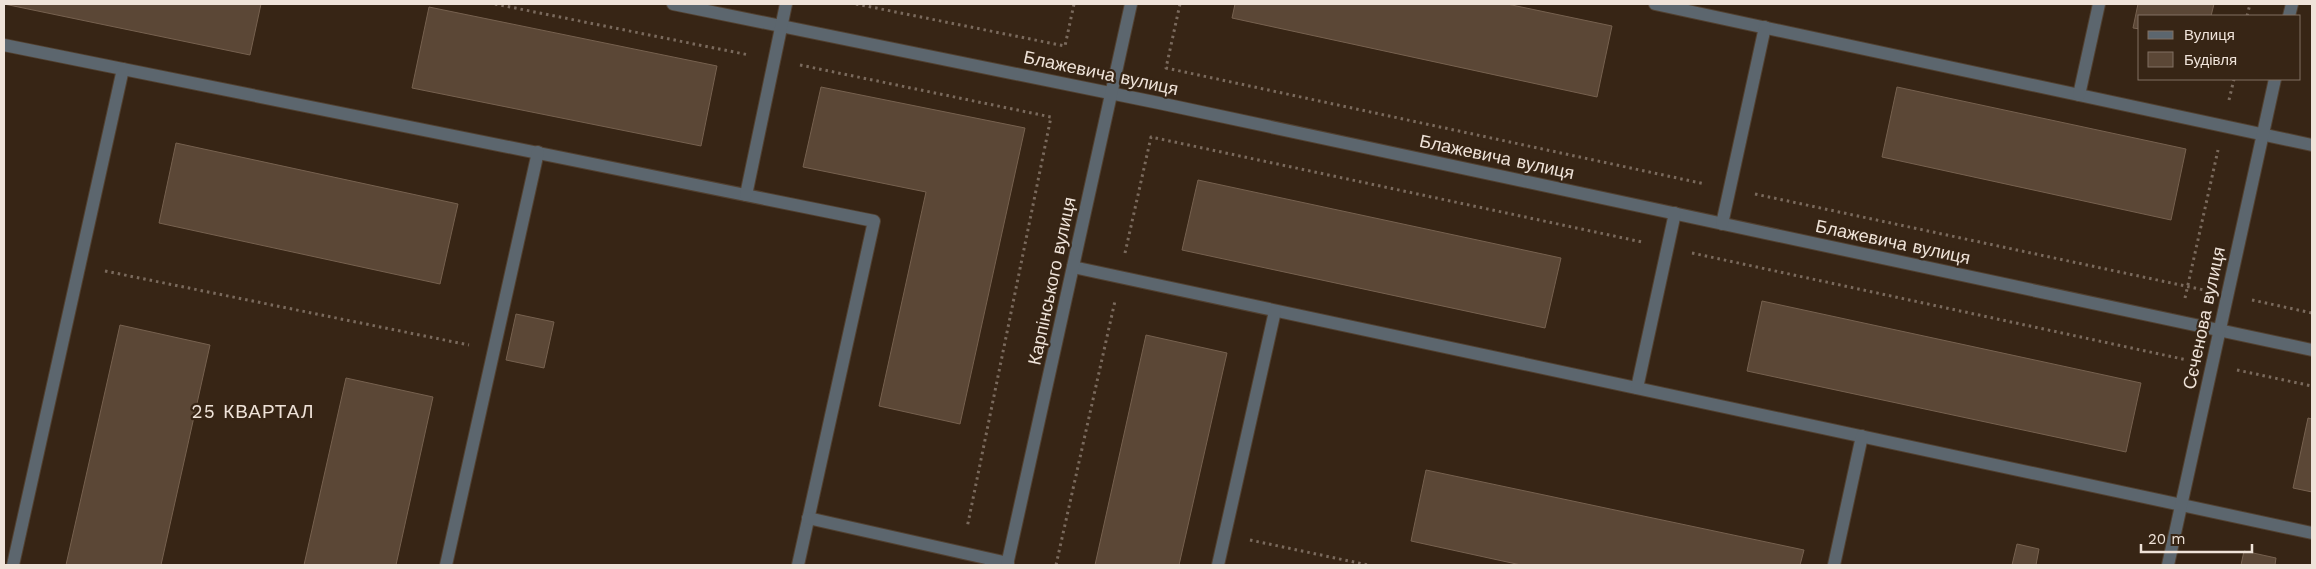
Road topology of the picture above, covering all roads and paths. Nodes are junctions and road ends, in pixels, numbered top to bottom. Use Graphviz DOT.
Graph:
graph roads {
  1 [pos="673,4"];
  2 [pos="786,4"];
  3 [pos="856,4"];
  4 [pos="1074,4"];
  5 [pos="1132,4"];
  6 [pos="1180,4"];
  7 [pos="1655,4"];
  8 [pos="2099,4"];
  9 [pos="781,26"];
  10 [pos="1765,27"];
  11 [pos="4,44"];
  12 [pos="1166,68"];
  13 [pos="124,69"];
  14 [pos="2234,80"];
  15 [pos="2275,80"];
  16 [pos="1112,93"];
  17 [pos="2078,95"];
  18 [pos="1051,117"];
  19 [pos="2223,126"];
  20 [pos="2263,134"];
  21 [pos="2312,145"];
  22 [pos="538,152"];
  23 [pos="746,195"];
  24 [pos="1675,213"];
  25 [pos="1722,224"];
  26 [pos="1667,248"];
  27 [pos="80,266"];
  28 [pos="1073,267"];
  29 [pos="1120,277"];
  30 [pos="1275,311"];
  31 [pos="2180,322"];
  32 [pos="2220,330"];
  33 [pos="494,350"];
  34 [pos="2312,350"];
  35 [pos="2172,357"];
  36 [pos="2212,365"];
  37 [pos="2312,386"];
  38 [pos="1637,388"];
  39 [pos="1862,436"];
  40 [pos="2181,505"];
  41 [pos="808,518"];
  42 [pos="2312,533"];
  43 [pos="1225,534"];
  44 [pos="962,552"];
  45 [pos="1008,564"];
  46 [pos="13,565"];
  47 [pos="446,565"];
  48 [pos="798,565"];
  49 [pos="1056,565"];
  50 [pos="1218,565"];
  51 [pos="1368,565"];
  52 [pos="1834,565"];
  53 [pos="2168,565"];
  1 -- 9 [label="street, Блажевича вулиця"];
  2 -- 9 [label="street"];
  3 -- 4 [label="path"];
  5 -- 16 [label="street, Карпінського вулиця"];
  6 -- 12 [label="path"];
  7 -- 10 [label="street"];
  8 -- 17 [label="street"];
  9 -- 16 [label="street, Блажевича вулиця"];
  9 -- 23 [label="street"];
  10 -- 17 [label="street"];
  10 -- 25 [label="street"];
  11 -- 13 [label="street"];
  13 -- 22 [label="street"];
  13 -- 27 [label="street"];
  14 -- 19 [label="path"];
  15 -- 20 [label="street, Сєченова вулиця"];
  16 -- 24 [label="street, Блажевича вулиця"];
  16 -- 28 [label="street, Карпінського вулиця"];
  17 -- 19 [label="street"];
  18 -- 44 [label="path"];
  19 -- 20 [label="street"];
  19 -- 31 [label="path"];
  20 -- 21 [label="street"];
  20 -- 32 [label="street, Сєченова вулиця"];
  22 -- 23 [label="street"];
  22 -- 33 [label="street"];
  23 -- 41 [label="street"];
  24 -- 25 [label="street, Блажевича вулиця"];
  24 -- 26 [label="street"];
  25 -- 31 [label="street, Блажевича вулиця"];
  26 -- 29 [label="path"];
  26 -- 35 [label="path"];
  26 -- 38 [label="street"];
  27 -- 33 [label="path"];
  27 -- 46 [label="street"];
  28 -- 29 [label="street"];
  28 -- 45 [label="street, Карпінського вулиця"];
  29 -- 30 [label="street"];
  29 -- 49 [label="path"];
  30 -- 38 [label="street"];
  30 -- 43 [label="street"];
  31 -- 32 [label="street, Блажевича вулиця"];
  31 -- 35 [label="path"];
  32 -- 34 [label="street, Блажевича вулиця"];
  32 -- 36 [label="street, Сєченова вулиця"];
  33 -- 47 [label="street"];
  35 -- 36 [label="path"];
  36 -- 37 [label="path"];
  36 -- 40 [label="street, Сєченова вулиця"];
  38 -- 39 [label="street"];
  39 -- 40 [label="street"];
  39 -- 52 [label="street"];
  40 -- 42 [label="street"];
  40 -- 53 [label="street, Сєченова вулиця"];
  41 -- 44 [label="street"];
  41 -- 48 [label="street"];
  43 -- 50 [label="street"];
  43 -- 51 [label="path"];
  44 -- 45 [label="street"];
}
